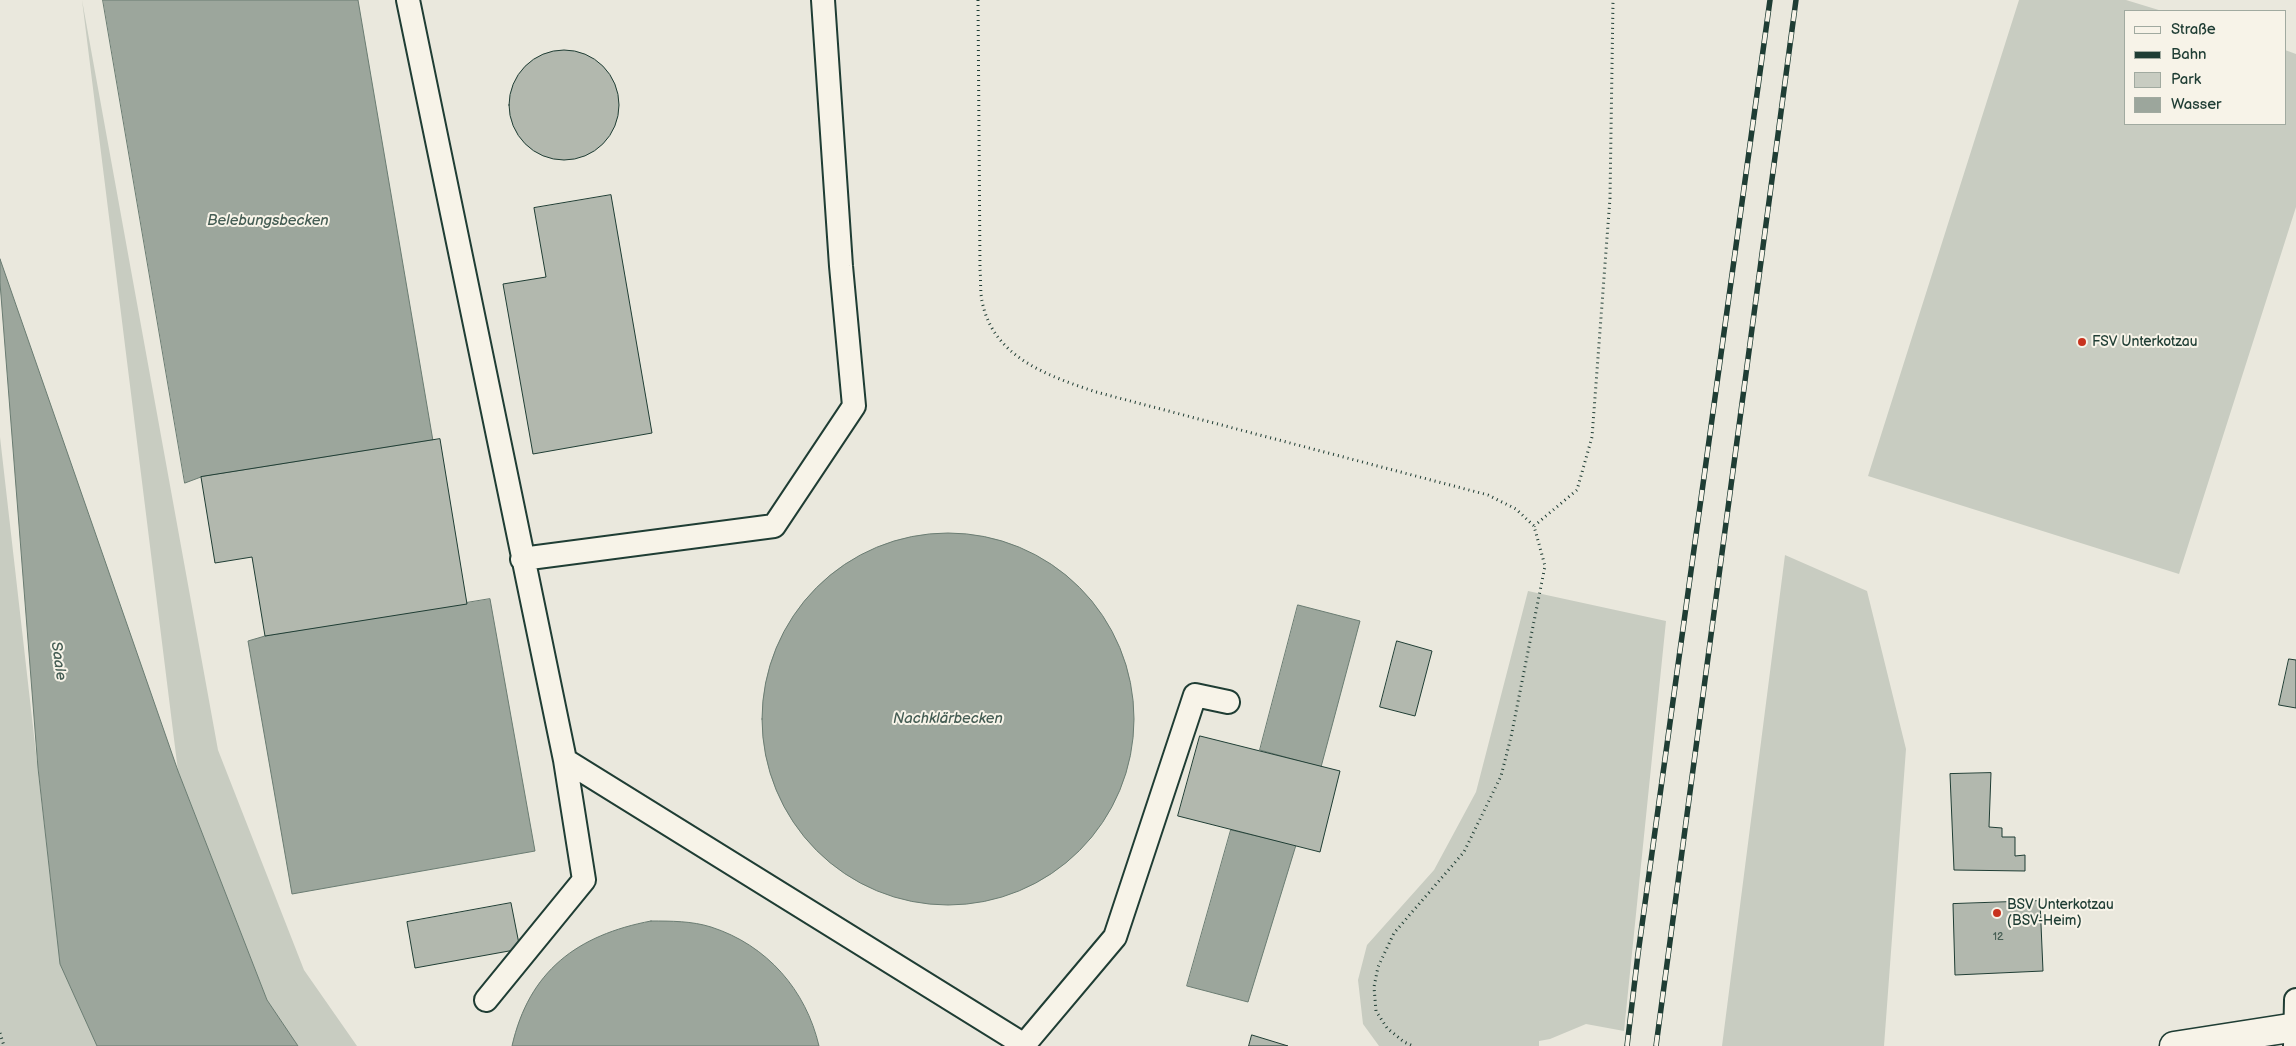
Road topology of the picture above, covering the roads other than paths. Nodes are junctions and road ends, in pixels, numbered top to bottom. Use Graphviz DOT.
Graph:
graph roads {
  1 [pos="408,0"];
  2 [pos="823,0"];
  3 [pos="522,559"];
  4 [pos="1228,702"];
  5 [pos="565,760"];
  6 [pos="486,1000"];
  7 [pos="2296,1000"];
  8 [pos="2295,1033"];
  9 [pos="1025,1046"];
  10 [pos="2174,1046"];
  1 -- 3 [label="lane"];
  2 -- 3 [label="lane"];
  3 -- 5 [label="lane"];
  4 -- 9 [label="lane"];
  5 -- 6 [label="lane"];
  5 -- 9 [label="lane"];
  7 -- 8 [label="lane"];
  8 -- 10 [label="street"];
}
